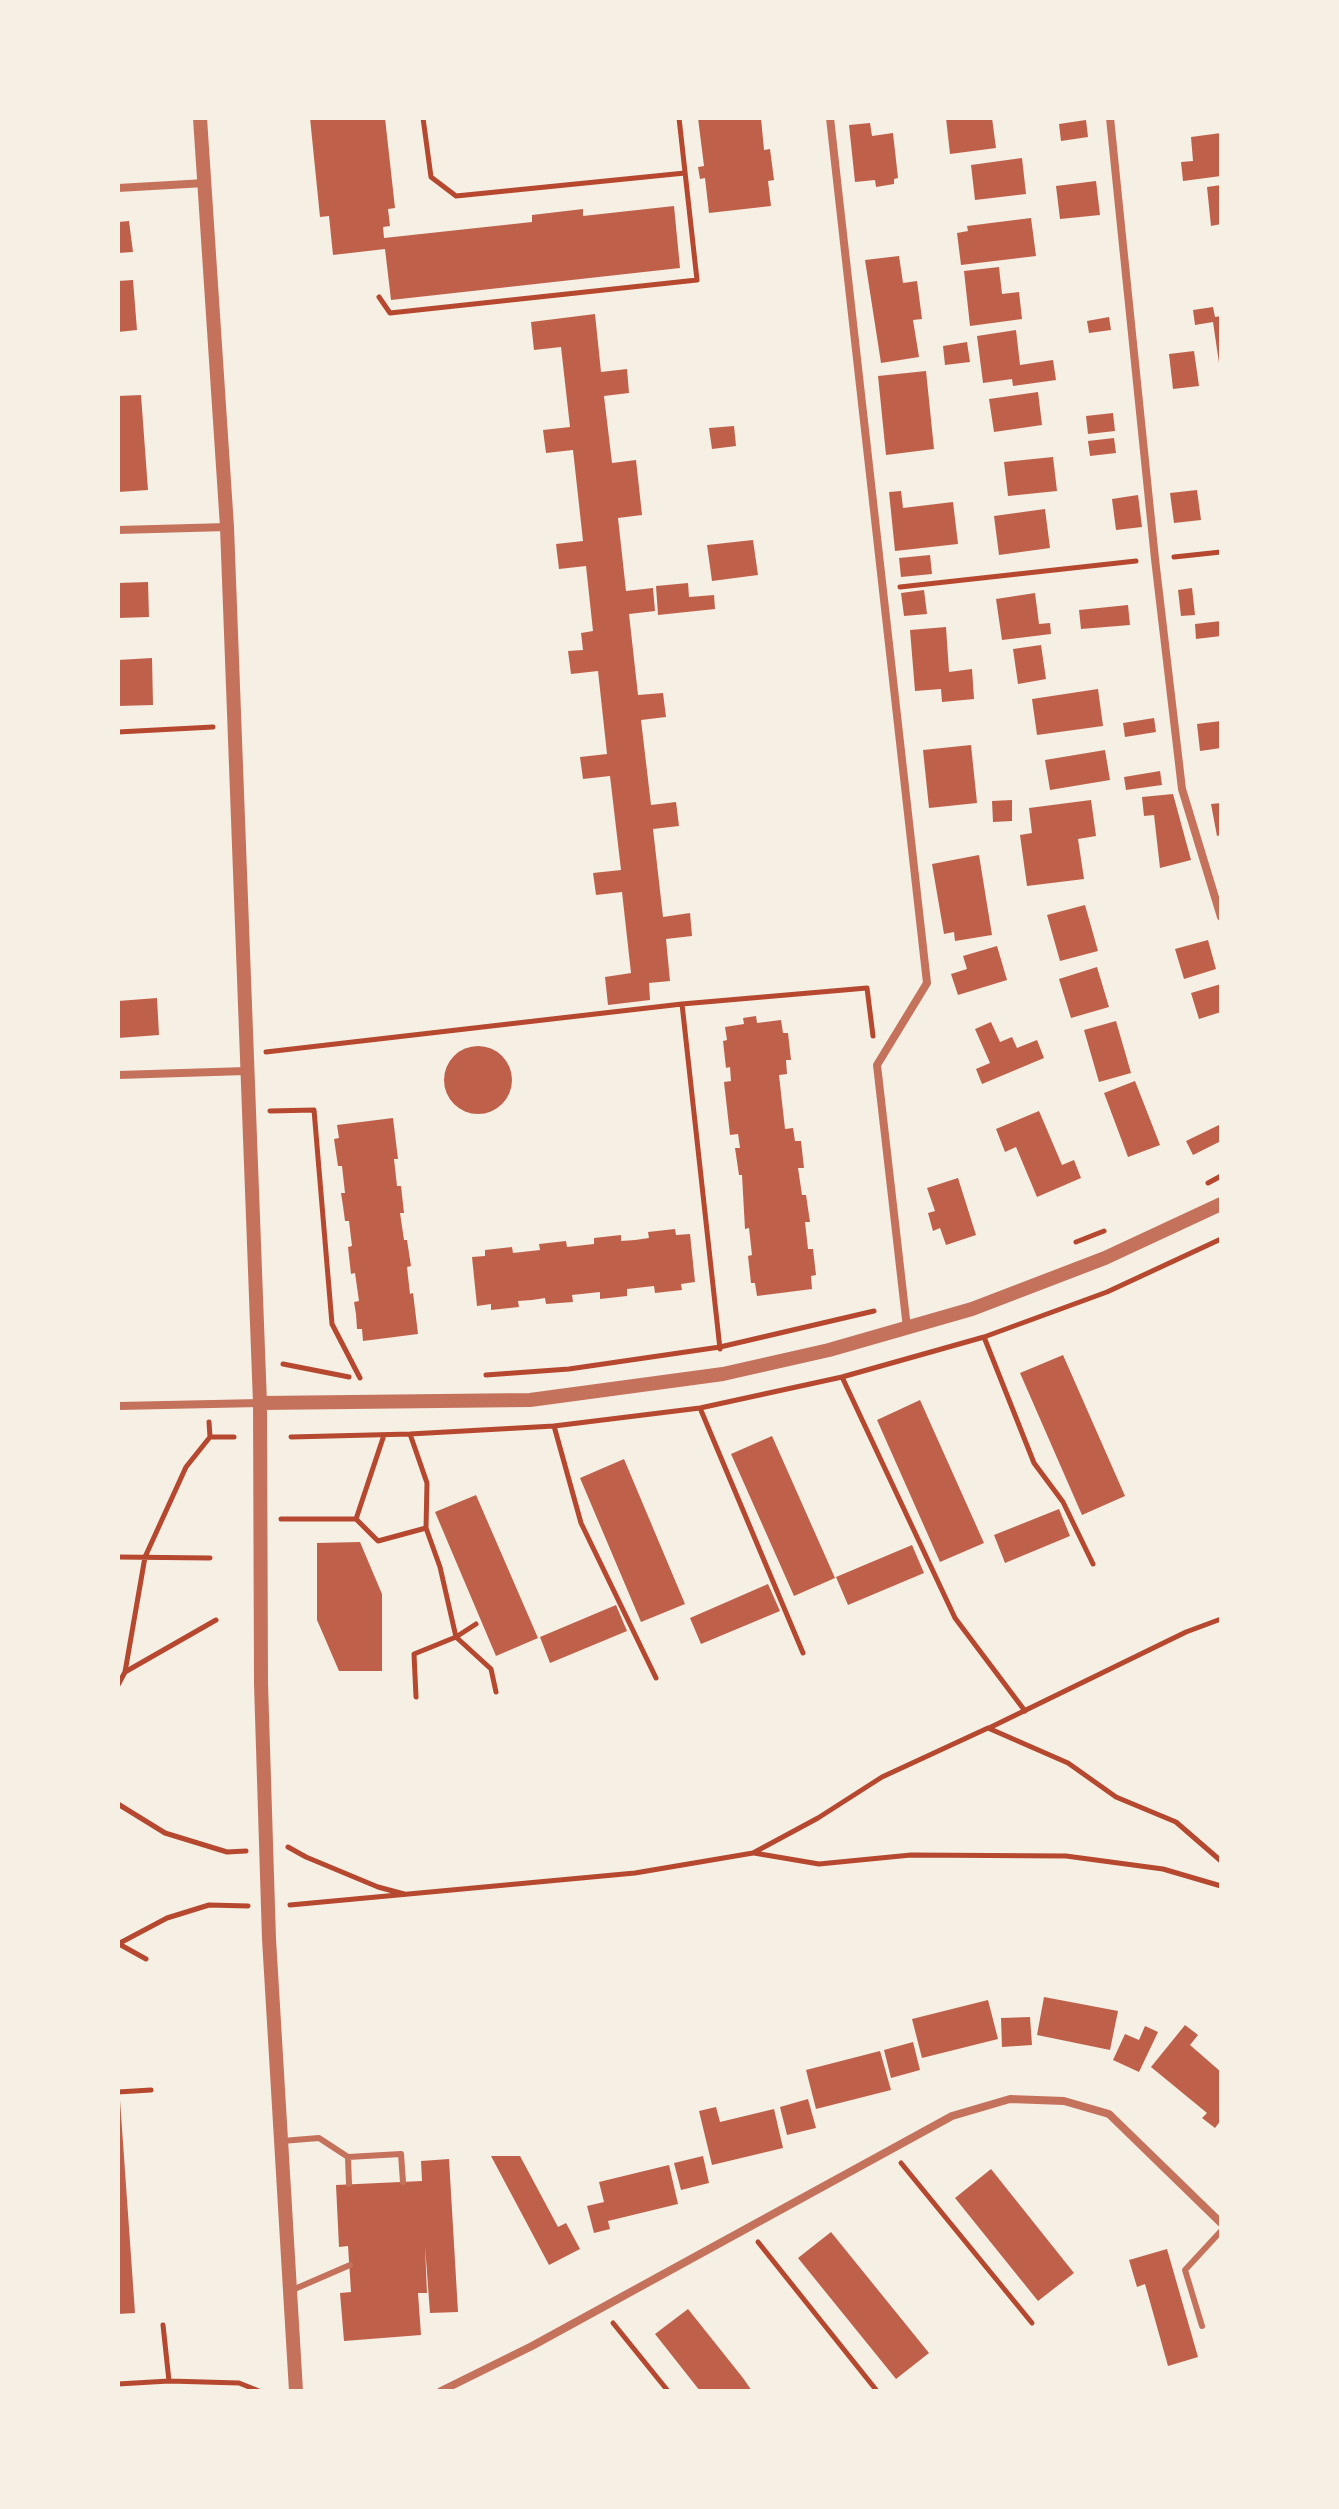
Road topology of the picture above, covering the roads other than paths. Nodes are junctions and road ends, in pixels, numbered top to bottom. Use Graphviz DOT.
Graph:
graph roads {
  1 [pos="200,118"];
  2 [pos="830,118"];
  3 [pos="1110,118"];
  4 [pos="205,183"];
  5 [pos="118,188"];
  6 [pos="227,527"];
  7 [pos="118,530"];
  8 [pos="1221,917"];
  9 [pos="246,1071"];
  10 [pos="118,1075"];
  11 [pos="1221,1204"];
  12 [pos="907,1328"];
  13 [pos="260,1403"];
  14 [pos="118,1406"];
  15 [pos="279,2141"];
  16 [pos="348,2157"];
  17 [pos="403,2182"];
  18 [pos="349,2184"];
  19 [pos="1221,2223"];
  20 [pos="1221,2231"];
  21 [pos="350,2265"];
  22 [pos="290,2291"];
  23 [pos="1202,2326"];
  24 [pos="296,2391"];
  25 [pos="441,2391"];
  1 -- 4 [label="street"];
  2 -- 12 [label="street"];
  3 -- 8 [label="street"];
  4 -- 5 [label="street"];
  4 -- 6 [label="street"];
  6 -- 7 [label="street"];
  6 -- 9 [label="street"];
  9 -- 10 [label="street"];
  9 -- 13 [label="street"];
  11 -- 12 [label="street"];
  12 -- 13 [label="street"];
  13 -- 14 [label="street"];
  13 -- 15 [label="street"];
  15 -- 16 [label="lane"];
  15 -- 22 [label="street"];
  16 -- 17 [label="lane"];
  16 -- 18 [label="lane"];
  19 -- 25 [label="street"];
  20 -- 23 [label="lane"];
  21 -- 22 [label="lane"];
  22 -- 24 [label="street"];
}
